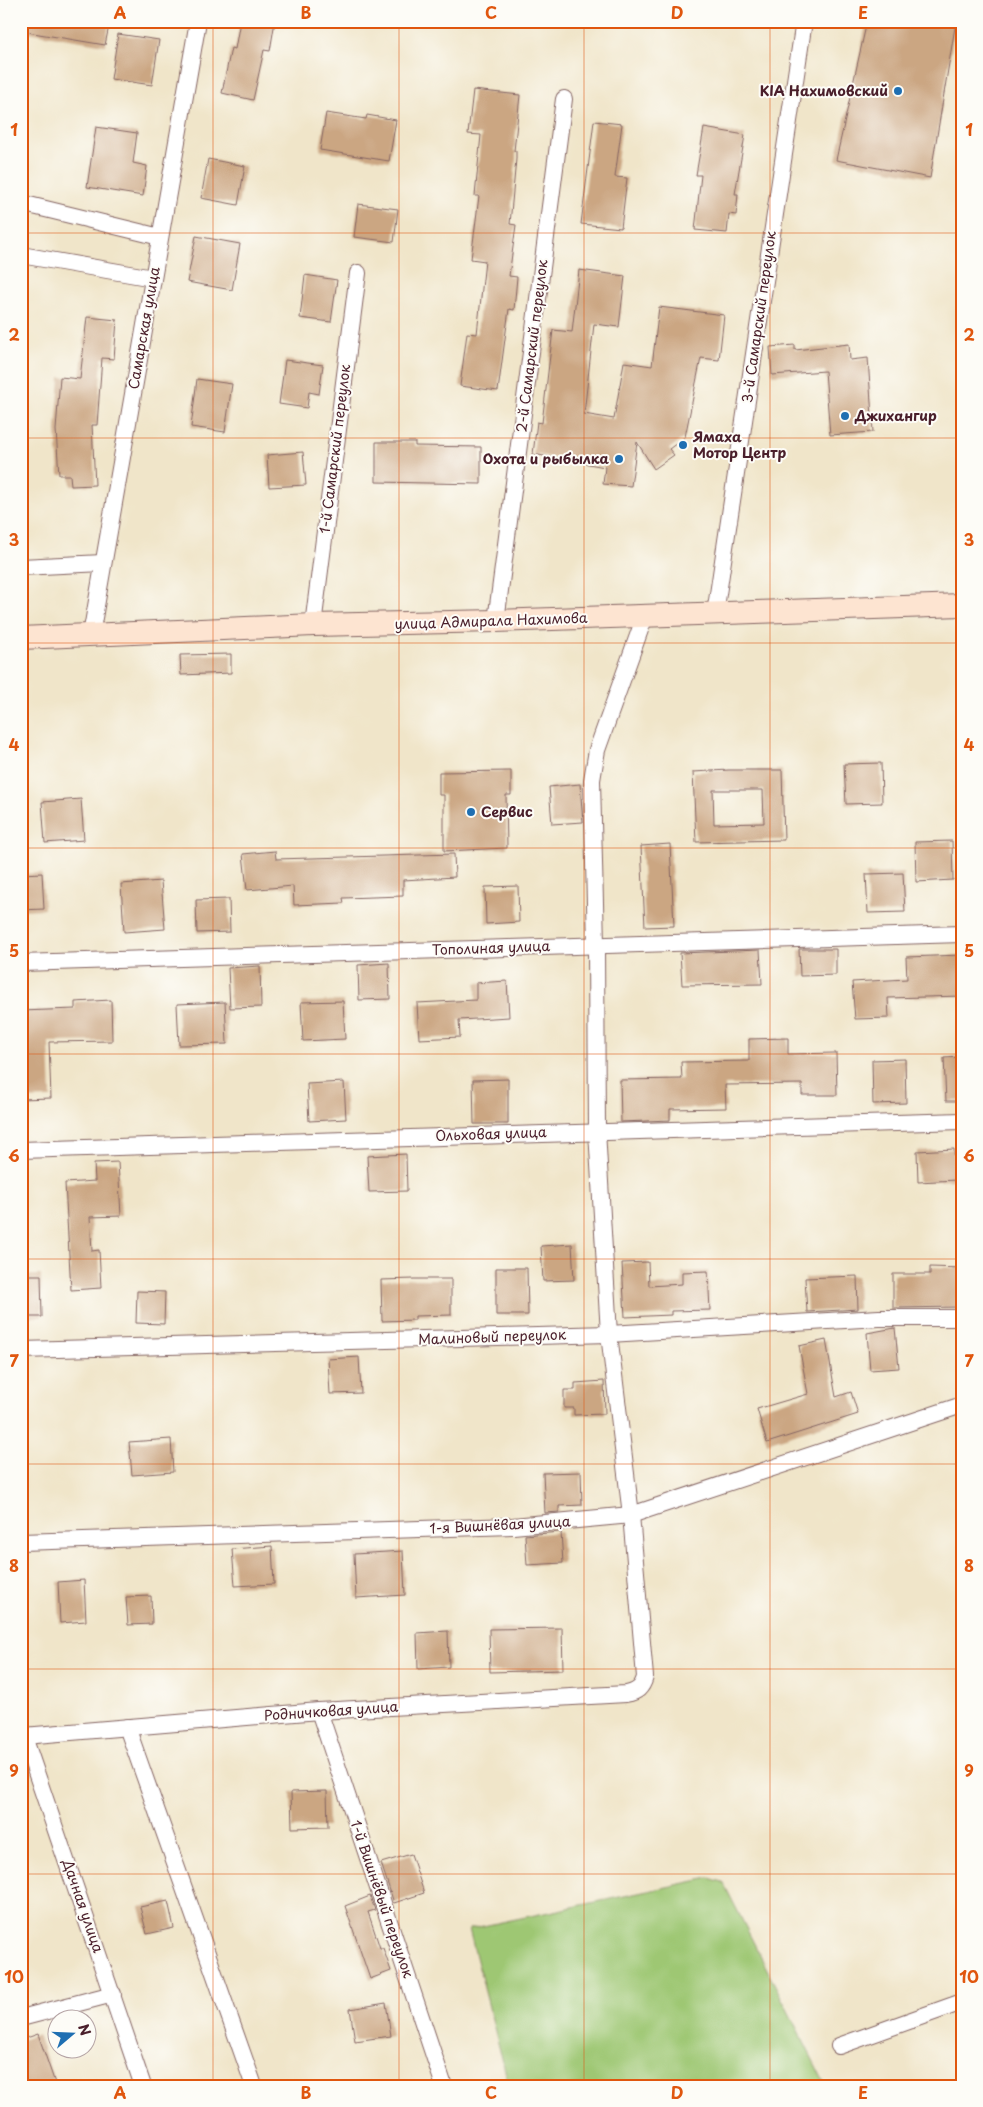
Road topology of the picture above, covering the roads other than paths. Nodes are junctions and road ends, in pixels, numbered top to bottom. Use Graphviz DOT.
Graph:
graph roads {
  1 [pos="198,21"];
  2 [pos="804,21"];
  3 [pos="564,99"];
  4 [pos="21,204"];
  5 [pos="160,238"];
  6 [pos="21,255"];
  7 [pos="358,273"];
  8 [pos="153,278"];
  9 [pos="103,563"];
  10 [pos="21,567"];
  11 [pos="962,605"];
  12 [pos="715,614"];
  13 [pos="645,616"];
  14 [pos="496,622"];
  15 [pos="314,625"];
  16 [pos="90,635"];
  17 [pos="21,638"];
  18 [pos="962,934"];
  19 [pos="596,944"];
  20 [pos="21,964"];
  21 [pos="962,1121"];
  22 [pos="597,1131"];
  23 [pos="21,1150"];
  24 [pos="962,1318"];
  25 [pos="609,1334"];
  26 [pos="21,1350"];
  27 [pos="962,1405"];
  28 [pos="631,1515"];
  29 [pos="21,1542"];
  30 [pos="319,1711"];
  31 [pos="127,1727"];
  32 [pos="22,1732"];
  33 [pos="113,1994"];
  34 [pos="962,2002"];
  35 [pos="21,2018"];
  36 [pos="840,2046"];
  37 [pos="143,2086"];
  38 [pos="254,2086"];
  39 [pos="444,2086"];
  1 -- 5 [label="street, Самарская улица"];
  2 -- 12 [label="street, 3-й Самарский переулок"];
  3 -- 14 [label="street, 2-й Самарский переулок"];
  4 -- 5 [label="street"];
  5 -- 8 [label="street, Самарская улица"];
  6 -- 8 [label="street"];
  7 -- 15 [label="street, 1-й Самарский переулок"];
  8 -- 9 [label="street, Самарская улица"];
  9 -- 10 [label="street"];
  9 -- 16 [label="street, Самарская улица"];
  11 -- 12 [label="main road, улица Адмирала Нахимова"];
  12 -- 13 [label="main road, улица Адмирала Нахимова"];
  13 -- 14 [label="main road, улица Адмирала Нахимова"];
  13 -- 19 [label="street"];
  14 -- 15 [label="main road, улица Адмирала Нахимова"];
  15 -- 16 [label="main road, улица Адмирала Нахимова"];
  16 -- 17 [label="main road, улица Адмирала Нахимова"];
  18 -- 19 [label="street, Тополиная улица"];
  19 -- 20 [label="street, Тополиная улица"];
  19 -- 22 [label="street"];
  21 -- 22 [label="street, Ольховая улица"];
  22 -- 23 [label="street, Ольховая улица"];
  22 -- 25 [label="street"];
  24 -- 25 [label="street, Малиновый переулок"];
  25 -- 26 [label="street, Малиновый переулок"];
  25 -- 28 [label="street"];
  27 -- 28 [label="street, 1-я Вишнёвая улица"];
  28 -- 29 [label="street, 1-я Вишнёвая улица"];
  28 -- 30 [label="street, Родничковая улица"];
  30 -- 31 [label="street, Родничковая улица"];
  30 -- 39 [label="street, 1-й Вишнёвый переулок"];
  31 -- 32 [label="street, Родничковая улица"];
  31 -- 38 [label="street"];
  32 -- 33 [label="street, Дачная улица"];
  33 -- 35 [label="street"];
  33 -- 37 [label="street, Дачная улица"];
  34 -- 36 [label="street"];
}
